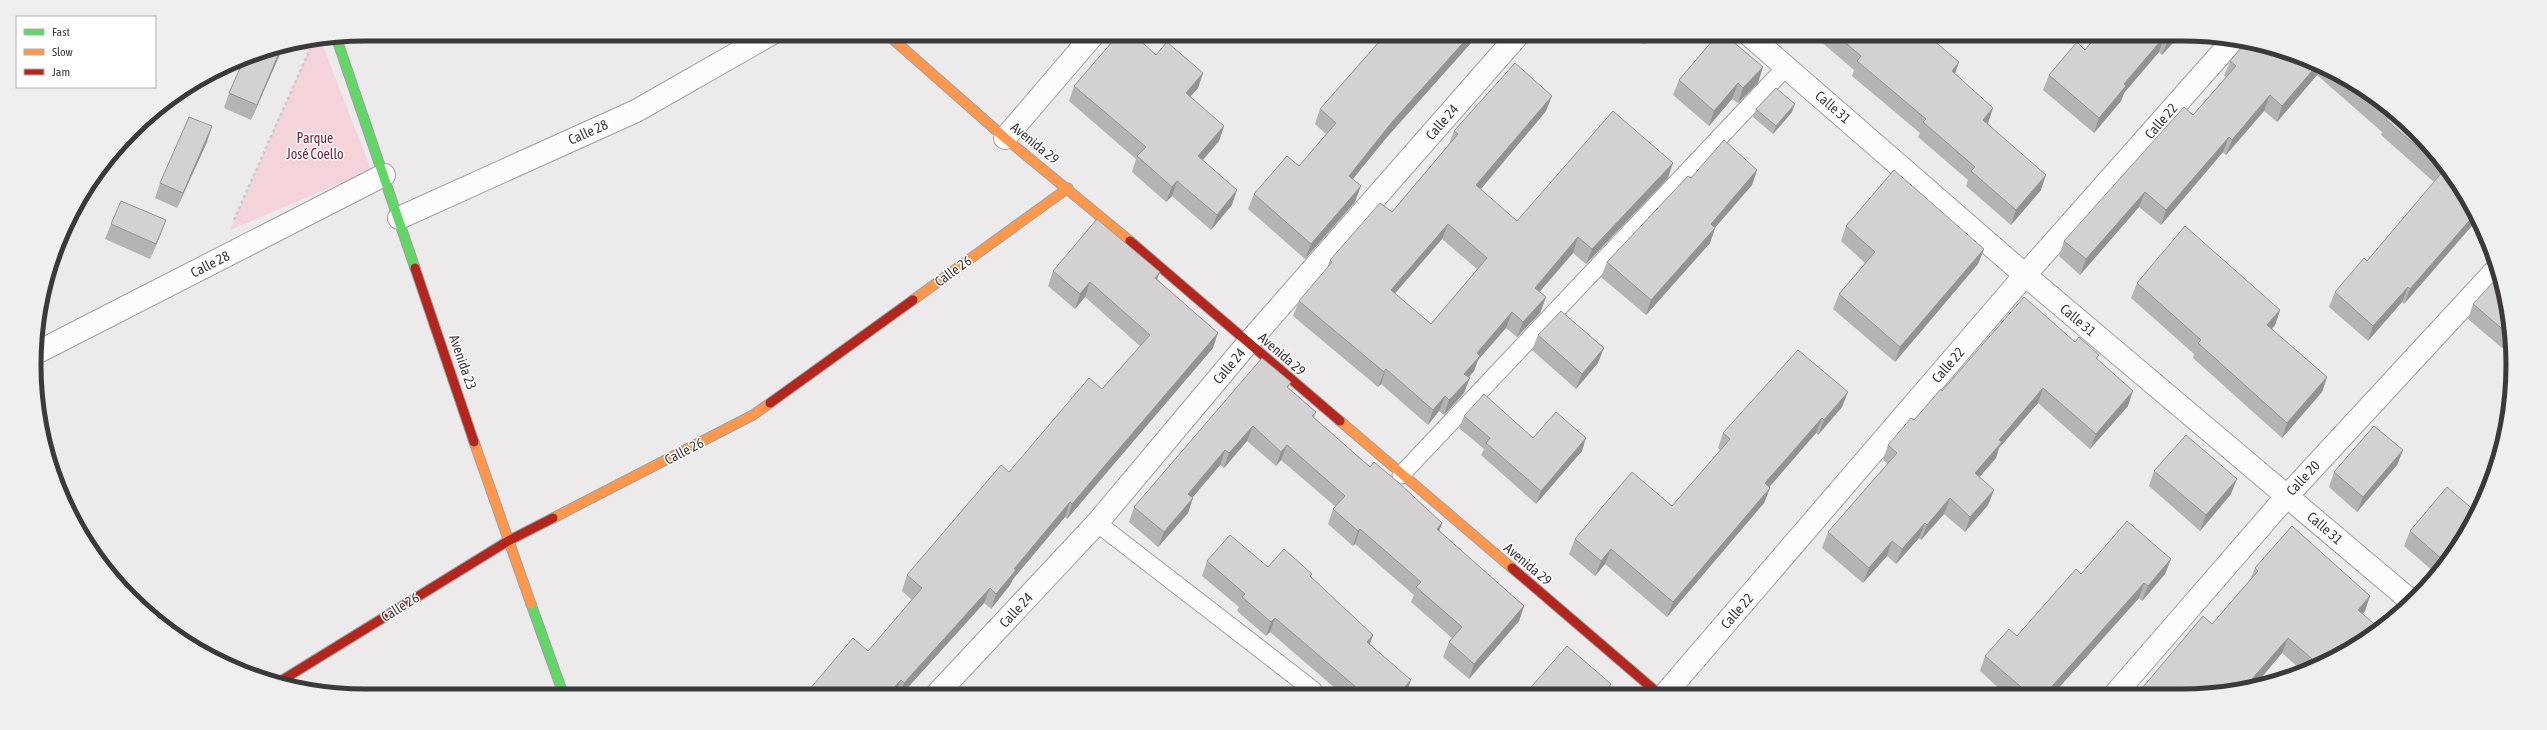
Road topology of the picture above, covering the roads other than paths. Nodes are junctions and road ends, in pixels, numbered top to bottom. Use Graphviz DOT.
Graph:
graph roads {
  1 [pos="760,41"];
  2 [pos="895,41"];
  3 [pos="1088,41"];
  4 [pos="1513,41"];
  5 [pos="1756,41"];
  6 [pos="338,43"];
  7 [pos="2229,45"];
  8 [pos="1786,66"];
  9 [pos="1005,138"];
  10 [pos="384,175"];
  11 [pos="1068,188"];
  12 [pos="399,218"];
  13 [pos="2493,274"];
  14 [pos="2025,275"];
  15 [pos="1248,343"];
  16 [pos="42,350"];
  17 [pos="1401,475"];
  18 [pos="2287,496"];
  19 [pos="1097,523"];
  20 [pos="508,540"];
  21 [pos="2407,598"];
  22 [pos="284,679"];
  23 [pos="561,689"];
  24 [pos="942,689"];
  25 [pos="1310,689"];
  26 [pos="1653,689"];
  27 [pos="1669,689"];
  28 [pos="2119,689"];
  1 -- 12 [label="street, Calle 28"];
  2 -- 9 [label="street, Avenida 29"];
  3 -- 9 [label="street"];
  4 -- 15 [label="street, Calle 24"];
  5 -- 8 [label="street, Calle 31"];
  6 -- 10 [label="street, Avenida 23"];
  7 -- 14 [label="street, Calle 22"];
  8 -- 14 [label="street, Calle 31"];
  8 -- 17 [label="lane"];
  9 -- 11 [label="street, Avenida 29"];
  10 -- 12 [label="street, Avenida 23"];
  10 -- 16 [label="street, Calle 28"];
  11 -- 15 [label="street, Avenida 29"];
  11 -- 20 [label="street, Calle 26"];
  12 -- 20 [label="street, Avenida 23"];
  13 -- 18 [label="street, Calle 20"];
  14 -- 18 [label="street, Calle 31"];
  14 -- 27 [label="street, Calle 22"];
  15 -- 17 [label="street, Avenida 29"];
  15 -- 19 [label="street, Calle 24"];
  17 -- 26 [label="street, Avenida 29"];
  18 -- 21 [label="street, Calle 31"];
  18 -- 28 [label="street, Calle 20"];
  19 -- 24 [label="street, Calle 24"];
  19 -- 25 [label="lane"];
  20 -- 22 [label="street, Calle 26"];
  20 -- 23 [label="street, Avenida 23"];
}
